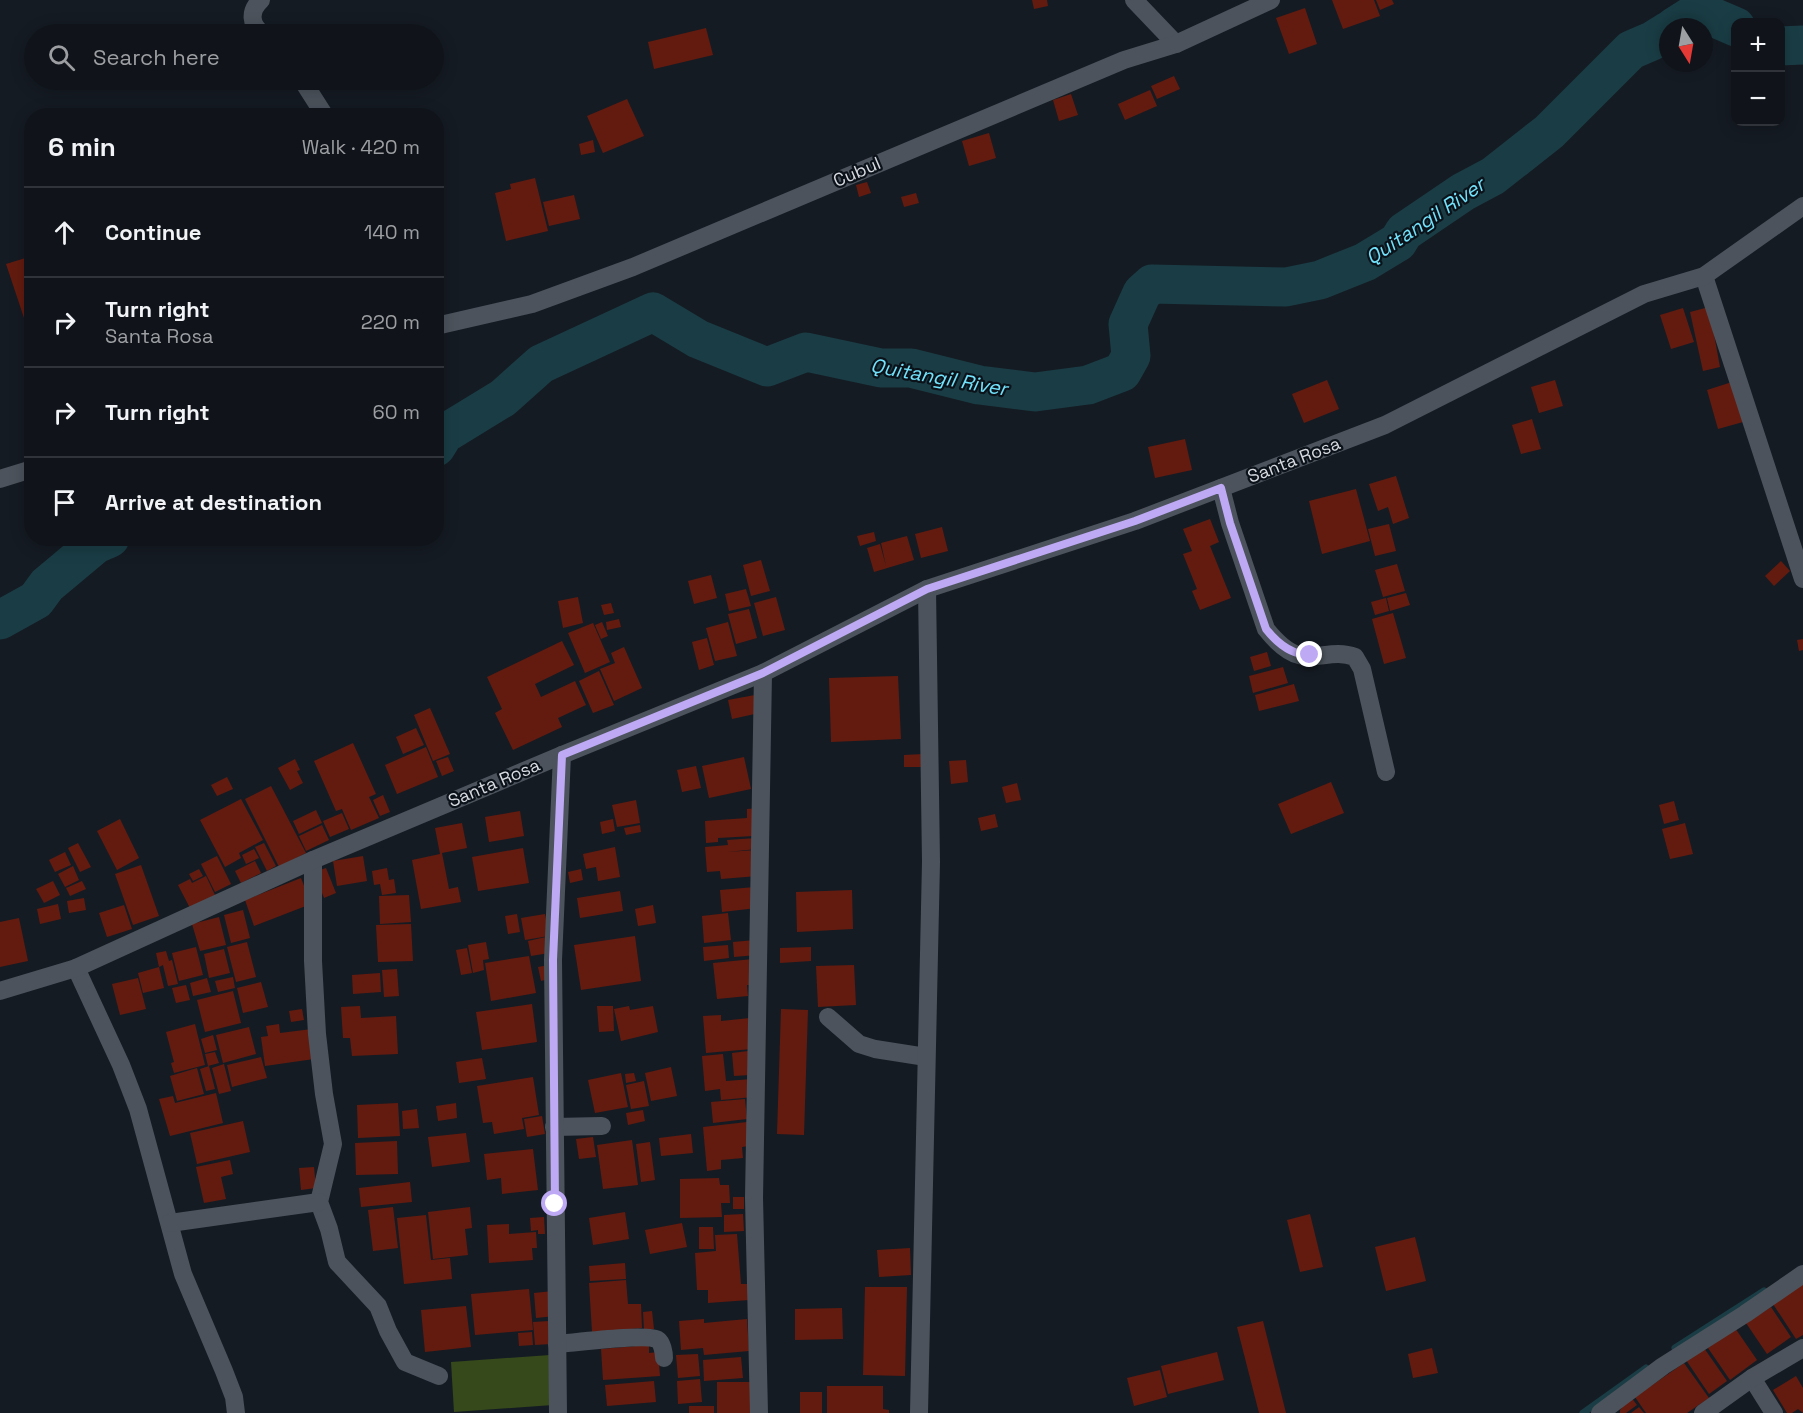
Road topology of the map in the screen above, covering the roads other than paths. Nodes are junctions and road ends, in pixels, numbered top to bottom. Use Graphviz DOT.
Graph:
graph roads {
  1 [pos="261,0"];
  2 [pos="1134,0"];
  3 [pos="1271,0"];
  4 [pos="254,24"];
  5 [pos="1176,44"];
  6 [pos="308,90"];
  7 [pos="320,108"];
  8 [pos="1803,206"];
  9 [pos="1704,276"];
  10 [pos="444,320"];
  11 [pos="24,472"];
  12 [pos="0,479"];
  13 [pos="1221,488"];
  14 [pos="1803,579"];
  15 [pos="927,589"];
  16 [pos="763,673"];
  17 [pos="562,755"];
  18 [pos="1386,772"];
  19 [pos="313,860"];
  20 [pos="76,968"];
  21 [pos="0,991"];
  22 [pos="828,1017"];
  23 [pos="926,1057"];
  24 [pos="554,1126"];
  25 [pos="602,1126"];
  26 [pos="319,1202"];
  27 [pos="170,1223"];
  28 [pos="1803,1274"];
  29 [pos="557,1344"];
  30 [pos="1803,1348"];
  31 [pos="664,1358"];
  32 [pos="439,1376"];
  33 [pos="1752,1378"];
  34 [pos="236,1413"];
  35 [pos="558,1413"];
  36 [pos="759,1413"];
  37 [pos="919,1413"];
  38 [pos="1600,1413"];
  39 [pos="1703,1413"];
  40 [pos="1774,1413"];
  1 -- 4 [label="street"];
  2 -- 5 [label="street"];
  3 -- 5 [label="street, Cubul"];
  5 -- 10 [label="street, Cubul"];
  6 -- 7 [label="street"];
  8 -- 9 [label="street, Santa Rosa"];
  9 -- 13 [label="street, Santa Rosa"];
  9 -- 14 [label="street"];
  11 -- 12 [label="street"];
  13 -- 15 [label="street, Santa Rosa"];
  13 -- 18 [label="street"];
  15 -- 16 [label="street, Santa Rosa"];
  15 -- 23 [label="street"];
  16 -- 17 [label="street, Santa Rosa"];
  16 -- 36 [label="street"];
  17 -- 19 [label="street, Santa Rosa"];
  17 -- 24 [label="street"];
  19 -- 20 [label="street, Santa Rosa"];
  19 -- 26 [label="street"];
  20 -- 21 [label="street, Santa Rosa"];
  20 -- 27 [label="street"];
  22 -- 23 [label="street"];
  23 -- 37 [label="street"];
  24 -- 25 [label="street"];
  24 -- 29 [label="street"];
  26 -- 27 [label="street"];
  26 -- 32 [label="street"];
  27 -- 34 [label="street"];
  28 -- 38 [label="street"];
  29 -- 31 [label="street"];
  29 -- 35 [label="street"];
  30 -- 33 [label="street"];
  33 -- 39 [label="street"];
  33 -- 40 [label="street"];
}
